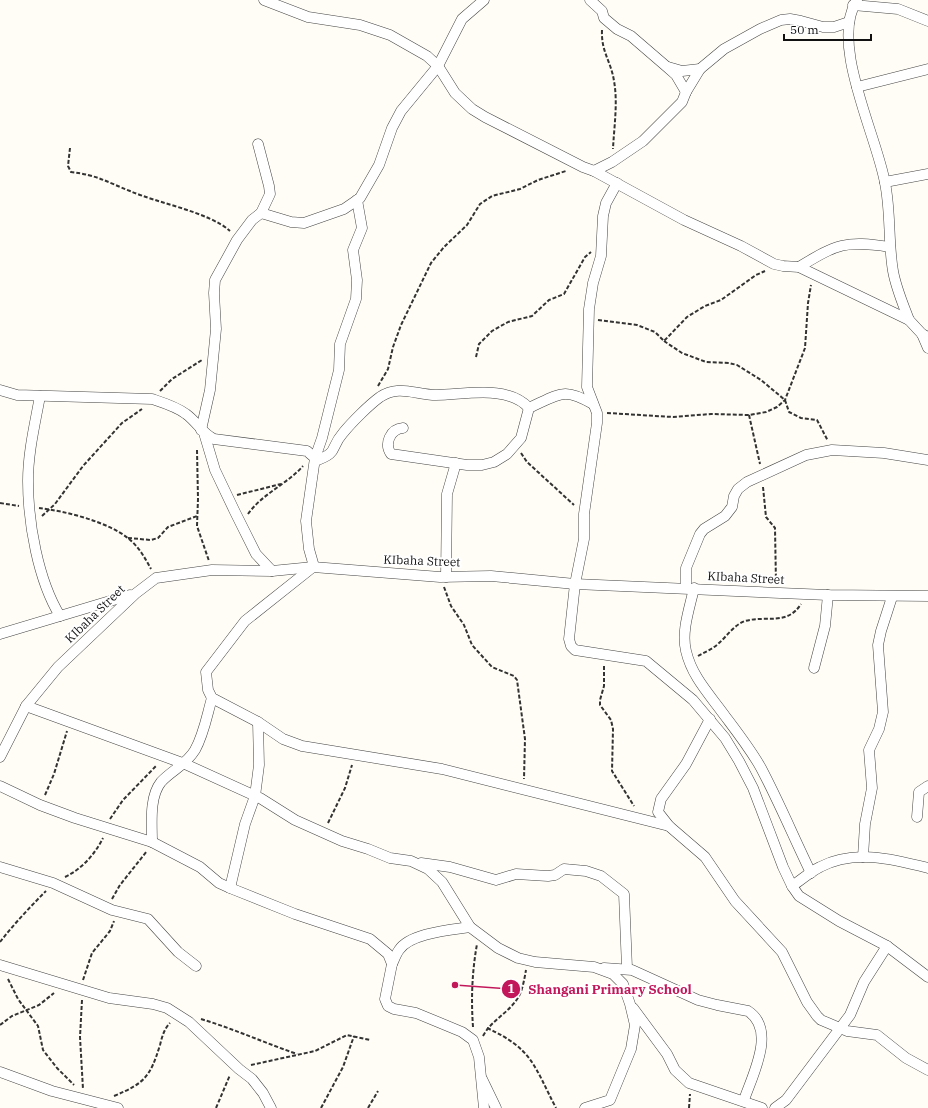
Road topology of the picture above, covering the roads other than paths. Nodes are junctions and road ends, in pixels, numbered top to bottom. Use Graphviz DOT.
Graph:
graph roads {
  1 [pos="264,0"];
  2 [pos="484,0"];
  3 [pos="590,0"];
  4 [pos="855,3"];
  5 [pos="928,21"];
  6 [pos="849,22"];
  7 [pos="438,66"];
  8 [pos="667,67"];
  9 [pos="700,69"];
  10 [pos="928,69"];
  11 [pos="857,87"];
  12 [pos="686,92"];
  13 [pos="258,144"];
  14 [pos="594,171"];
  15 [pos="928,174"];
  16 [pos="885,182"];
  17 [pos="617,183"];
  18 [pos="357,200"];
  19 [pos="261,213"];
  20 [pos="890,247"];
  21 [pos="799,267"];
  22 [pos="909,320"];
  23 [pos="925,335"];
  24 [pos="928,348"];
  25 [pos="0,390"];
  26 [pos="40,396"];
  27 [pos="529,408"];
  28 [pos="595,409"];
  29 [pos="403,428"];
  30 [pos="202,431"];
  31 [pos="314,458"];
  32 [pos="928,460"];
  33 [pos="456,463"];
  34 [pos="313,565"];
  35 [pos="272,571"];
  36 [pos="443,577"];
  37 [pos="575,584"];
  38 [pos="690,588"];
  39 [pos="135,594"];
  40 [pos="828,595"];
  41 [pos="928,596"];
  42 [pos="892,597"];
  43 [pos="60,616"];
  44 [pos="0,634"];
  45 [pos="814,668"];
  46 [pos="212,698"];
  47 [pos="26,706"];
  48 [pos="710,719"];
  49 [pos="258,722"];
  50 [pos="0,757"];
  51 [pos="185,764"];
  52 [pos="0,786"];
  53 [pos="928,786"];
  54 [pos="255,796"];
  55 [pos="917,817"];
  56 [pos="669,826"];
  57 [pos="153,843"];
  58 [pos="863,857"];
  59 [pos="417,863"];
  60 [pos="0,867"];
  61 [pos="928,868"];
  62 [pos="810,873"];
  63 [pos="792,886"];
  64 [pos="230,888"];
  65 [pos="470,927"];
  66 [pos="887,946"];
  67 [pos="392,964"];
  68 [pos="2,965"];
  69 [pos="196,966"];
  70 [pos="602,968"];
  71 [pos="627,968"];
  72 [pos="928,978"];
  73 [pos="630,1004"];
  74 [pos="841,1028"];
  75 [pos="928,1070"];
  76 [pos="0,1072"];
  77 [pos="481,1077"];
  78 [pos="744,1100"];
  79 [pos="118,1108"];
  80 [pos="271,1108"];
  81 [pos="484,1108"];
  82 [pos="496,1108"];
  83 [pos="585,1108"];
  84 [pos="762,1108"];
  85 [pos="775,1108"];
  1 -- 7 [label="street"];
  2 -- 7 [label="street"];
  3 -- 8 [label="street"];
  4 -- 5 [label="street"];
  4 -- 6 [label="street"];
  6 -- 9 [label="street"];
  6 -- 11 [label="street"];
  7 -- 14 [label="street"];
  7 -- 18 [label="street"];
  8 -- 9 [label="street"];
  8 -- 12 [label="street"];
  9 -- 12 [label="street"];
  10 -- 11 [label="street"];
  11 -- 16 [label="street"];
  12 -- 14 [label="street"];
  13 -- 19 [label="street"];
  14 -- 17 [label="street"];
  15 -- 16 [label="street"];
  16 -- 20 [label="street"];
  17 -- 21 [label="street"];
  17 -- 28 [label="street"];
  18 -- 19 [label="street"];
  18 -- 31 [label="street"];
  19 -- 30 [label="street"];
  20 -- 21 [label="street"];
  20 -- 22 [label="street"];
  21 -- 22 [label="street"];
  22 -- 23 [label="street"];
  23 -- 24 [label="street"];
  25 -- 26 [label="street"];
  26 -- 30 [label="street"];
  26 -- 43 [label="street"];
  27 -- 28 [label="street"];
  27 -- 31 [label="street"];
  27 -- 33 [label="street"];
  28 -- 37 [label="street"];
  29 -- 33 [label="street"];
  30 -- 31 [label="street"];
  30 -- 35 [label="street"];
  31 -- 34 [label="street"];
  32 -- 38 [label="street"];
  33 -- 36 [label="street"];
  34 -- 35 [label="street, KIbaha Street"];
  34 -- 36 [label="street, KIbaha Street"];
  34 -- 46 [label="street"];
  35 -- 39 [label="street, KIbaha Street"];
  36 -- 37 [label="street, KIbaha Street"];
  37 -- 38 [label="street, KIbaha Street"];
  37 -- 48 [label="street"];
  38 -- 40 [label="street, KIbaha Street"];
  38 -- 62 [label="street"];
  39 -- 43 [label="street"];
  39 -- 47 [label="street, KIbaha Street"];
  40 -- 42 [label="street, KIbaha Street"];
  40 -- 45 [label="street"];
  41 -- 42 [label="street, KIbaha Street"];
  42 -- 58 [label="street"];
  43 -- 44 [label="street"];
  46 -- 49 [label="street"];
  46 -- 51 [label="street"];
  47 -- 50 [label="street, KIbaha Street"];
  47 -- 51 [label="street"];
  48 -- 56 [label="street"];
  48 -- 63 [label="street"];
  49 -- 54 [label="street"];
  49 -- 56 [label="street"];
  51 -- 54 [label="street"];
  51 -- 57 [label="street"];
  52 -- 57 [label="street"];
  53 -- 55 [label="street"];
  54 -- 59 [label="street"];
  54 -- 64 [label="street"];
  56 -- 74 [label="street"];
  57 -- 64 [label="street"];
  58 -- 61 [label="street"];
  58 -- 62 [label="street"];
  59 -- 65 [label="street"];
  59 -- 71 [label="street"];
  60 -- 69 [label="street"];
  62 -- 63 [label="street"];
  63 -- 66 [label="street"];
  64 -- 67 [label="street"];
  65 -- 67 [label="street"];
  65 -- 70 [label="street"];
  66 -- 72 [label="street"];
  66 -- 74 [label="street"];
  67 -- 77 [label="street"];
  68 -- 80 [label="street"];
  70 -- 71 [label="street"];
  70 -- 73 [label="street"];
  71 -- 78 [label="street"];
  73 -- 78 [label="street"];
  73 -- 83 [label="street"];
  74 -- 75 [label="street"];
  74 -- 85 [label="street"];
  76 -- 79 [label="street"];
  77 -- 81 [label="street"];
  77 -- 82 [label="street"];
  78 -- 84 [label="street"];
}
